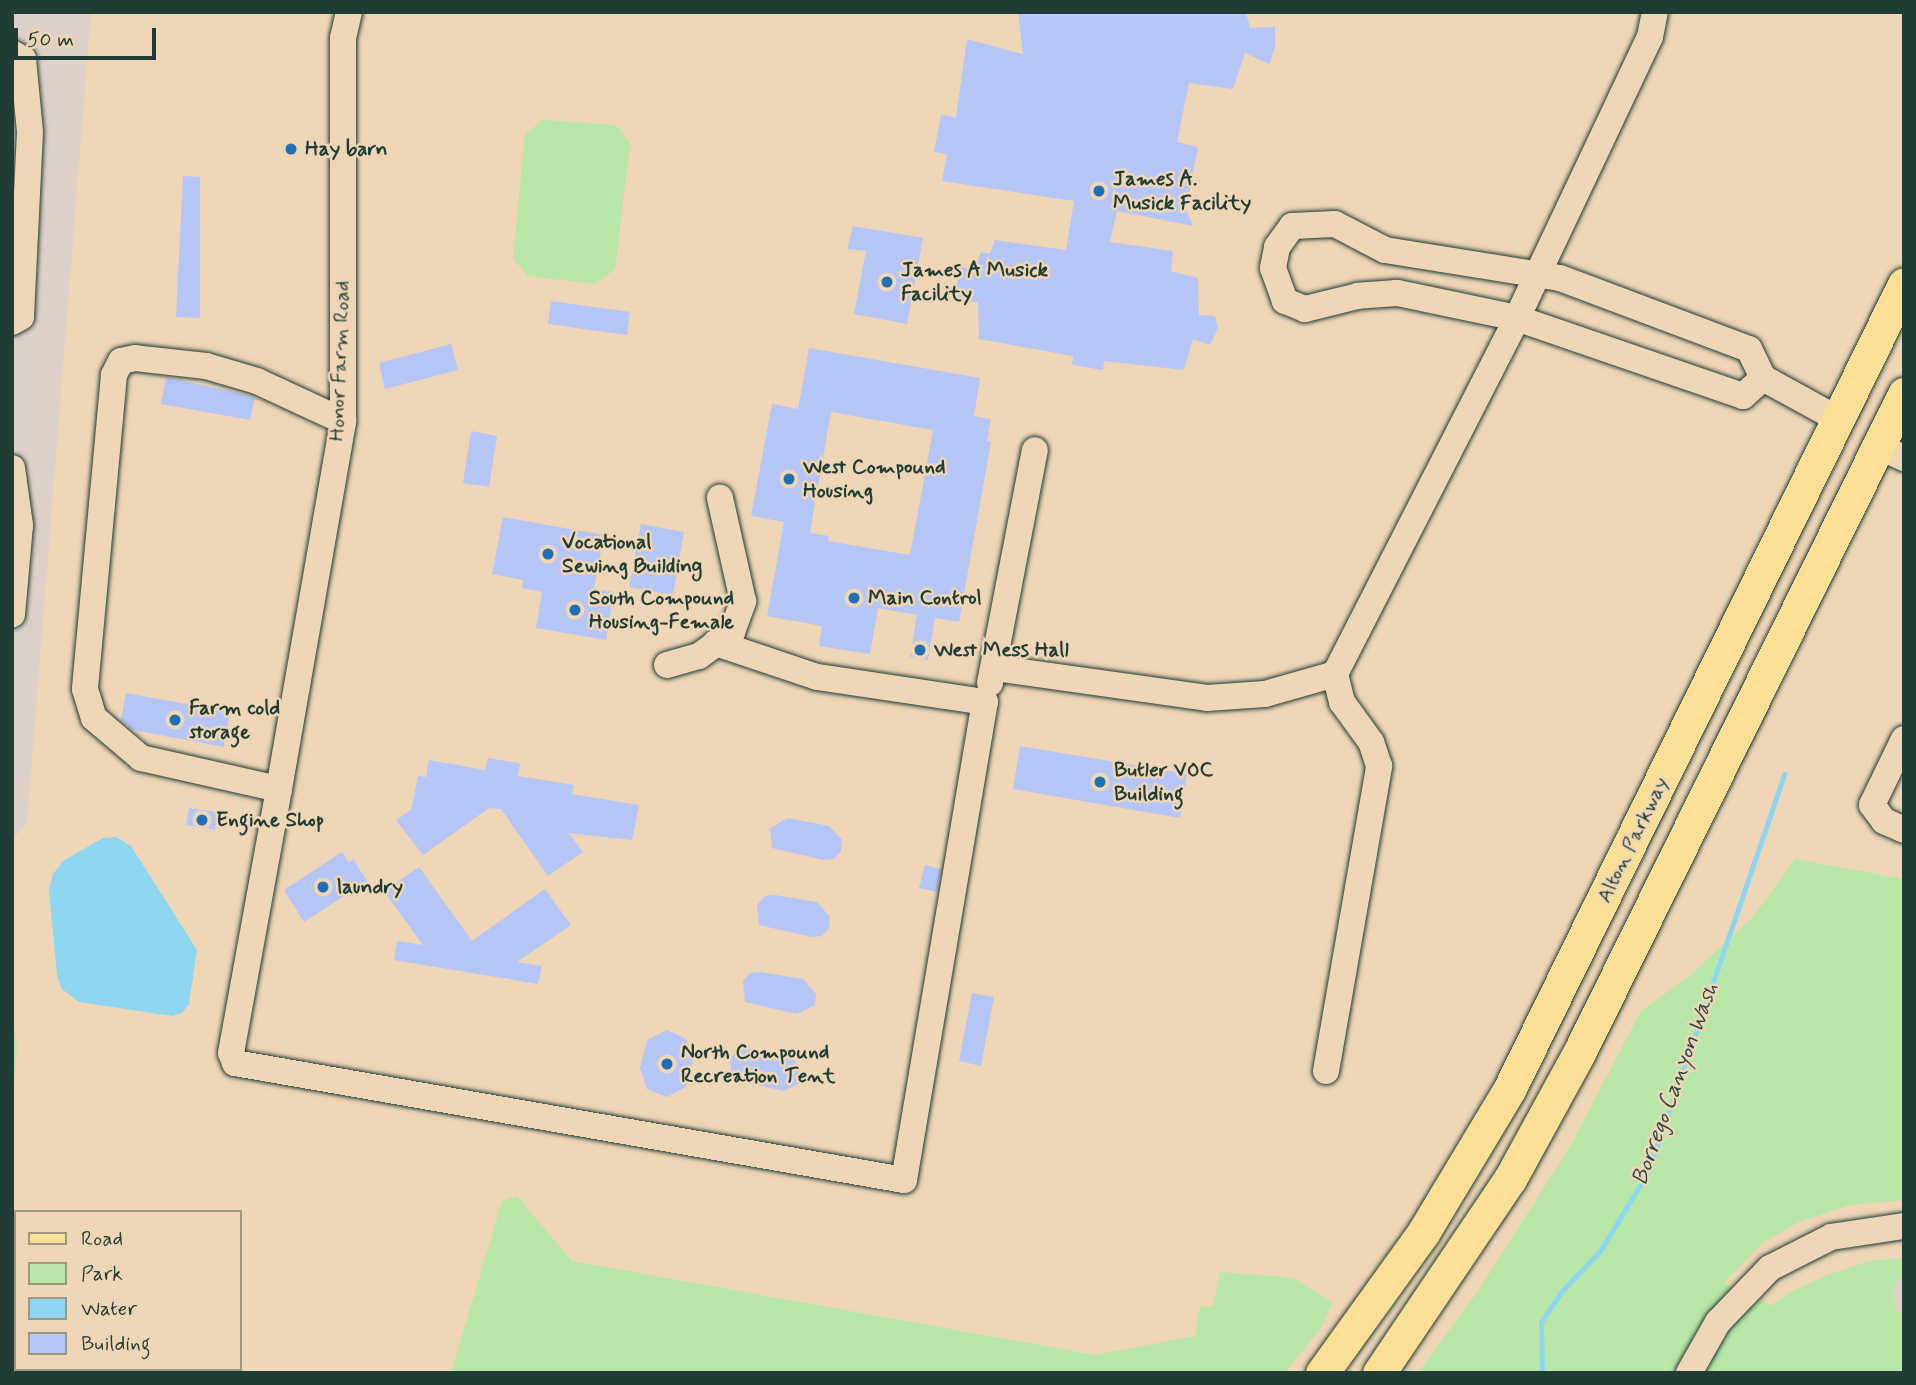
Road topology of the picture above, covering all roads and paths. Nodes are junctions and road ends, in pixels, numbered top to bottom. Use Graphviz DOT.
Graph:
graph roads {
  1 [pos="349,12"];
  2 [pos="1655,12"];
  3 [pos="12,53"];
  4 [pos="1539,273"];
  5 [pos="1904,284"];
  6 [pos="1517,318"];
  7 [pos="12,321"];
  8 [pos="1904,330"];
  9 [pos="1763,378"];
  10 [pos="1904,394"];
  11 [pos="1838,419"];
  12 [pos="342,421"];
  13 [pos="1035,450"];
  14 [pos="1891,452"];
  15 [pos="12,468"];
  16 [pos="720,498"];
  17 [pos="12,615"];
  18 [pos="716,643"];
  19 [pos="667,665"];
  20 [pos="994,668"];
  21 [pos="1335,674"];
  22 [pos="985,702"];
  23 [pos="1904,739"];
  24 [pos="279,789"];
  25 [pos="1904,831"];
  26 [pos="1326,1071"];
  27 [pos="1904,1226"];
  28 [pos="1322,1373"];
  29 [pos="1379,1373"];
  30 [pos="1689,1373"];
  1 -- 12 [label="street, Honor Farm Road"];
  2 -- 4 [label="street"];
  3 -- 7 [label="street"];
  4 -- 6 [label="street"];
  4 -- 6 [label="street"];
  4 -- 9 [label="street"];
  5 -- 11 [label="main road, Alton Parkway"];
  6 -- 9 [label="street"];
  6 -- 21 [label="street"];
  8 -- 14 [label="main road"];
  9 -- 11 [label="street"];
  10 -- 14 [label="main road"];
  11 -- 28 [label="main road, Alton Parkway"];
  12 -- 24 [label="street, Honor Farm Road"];
  12 -- 24 [label="street"];
  13 -- 20 [label="street"];
  14 -- 29 [label="main road"];
  15 -- 17 [label="street"];
  16 -- 18 [label="street"];
  18 -- 19 [label="street"];
  18 -- 22 [label="street"];
  20 -- 21 [label="street"];
  20 -- 22 [label="street"];
  21 -- 26 [label="street"];
  22 -- 24 [label="street, Honor Farm Road"];
  23 -- 25 [label="street"];
  27 -- 30 [label="street"];
}
